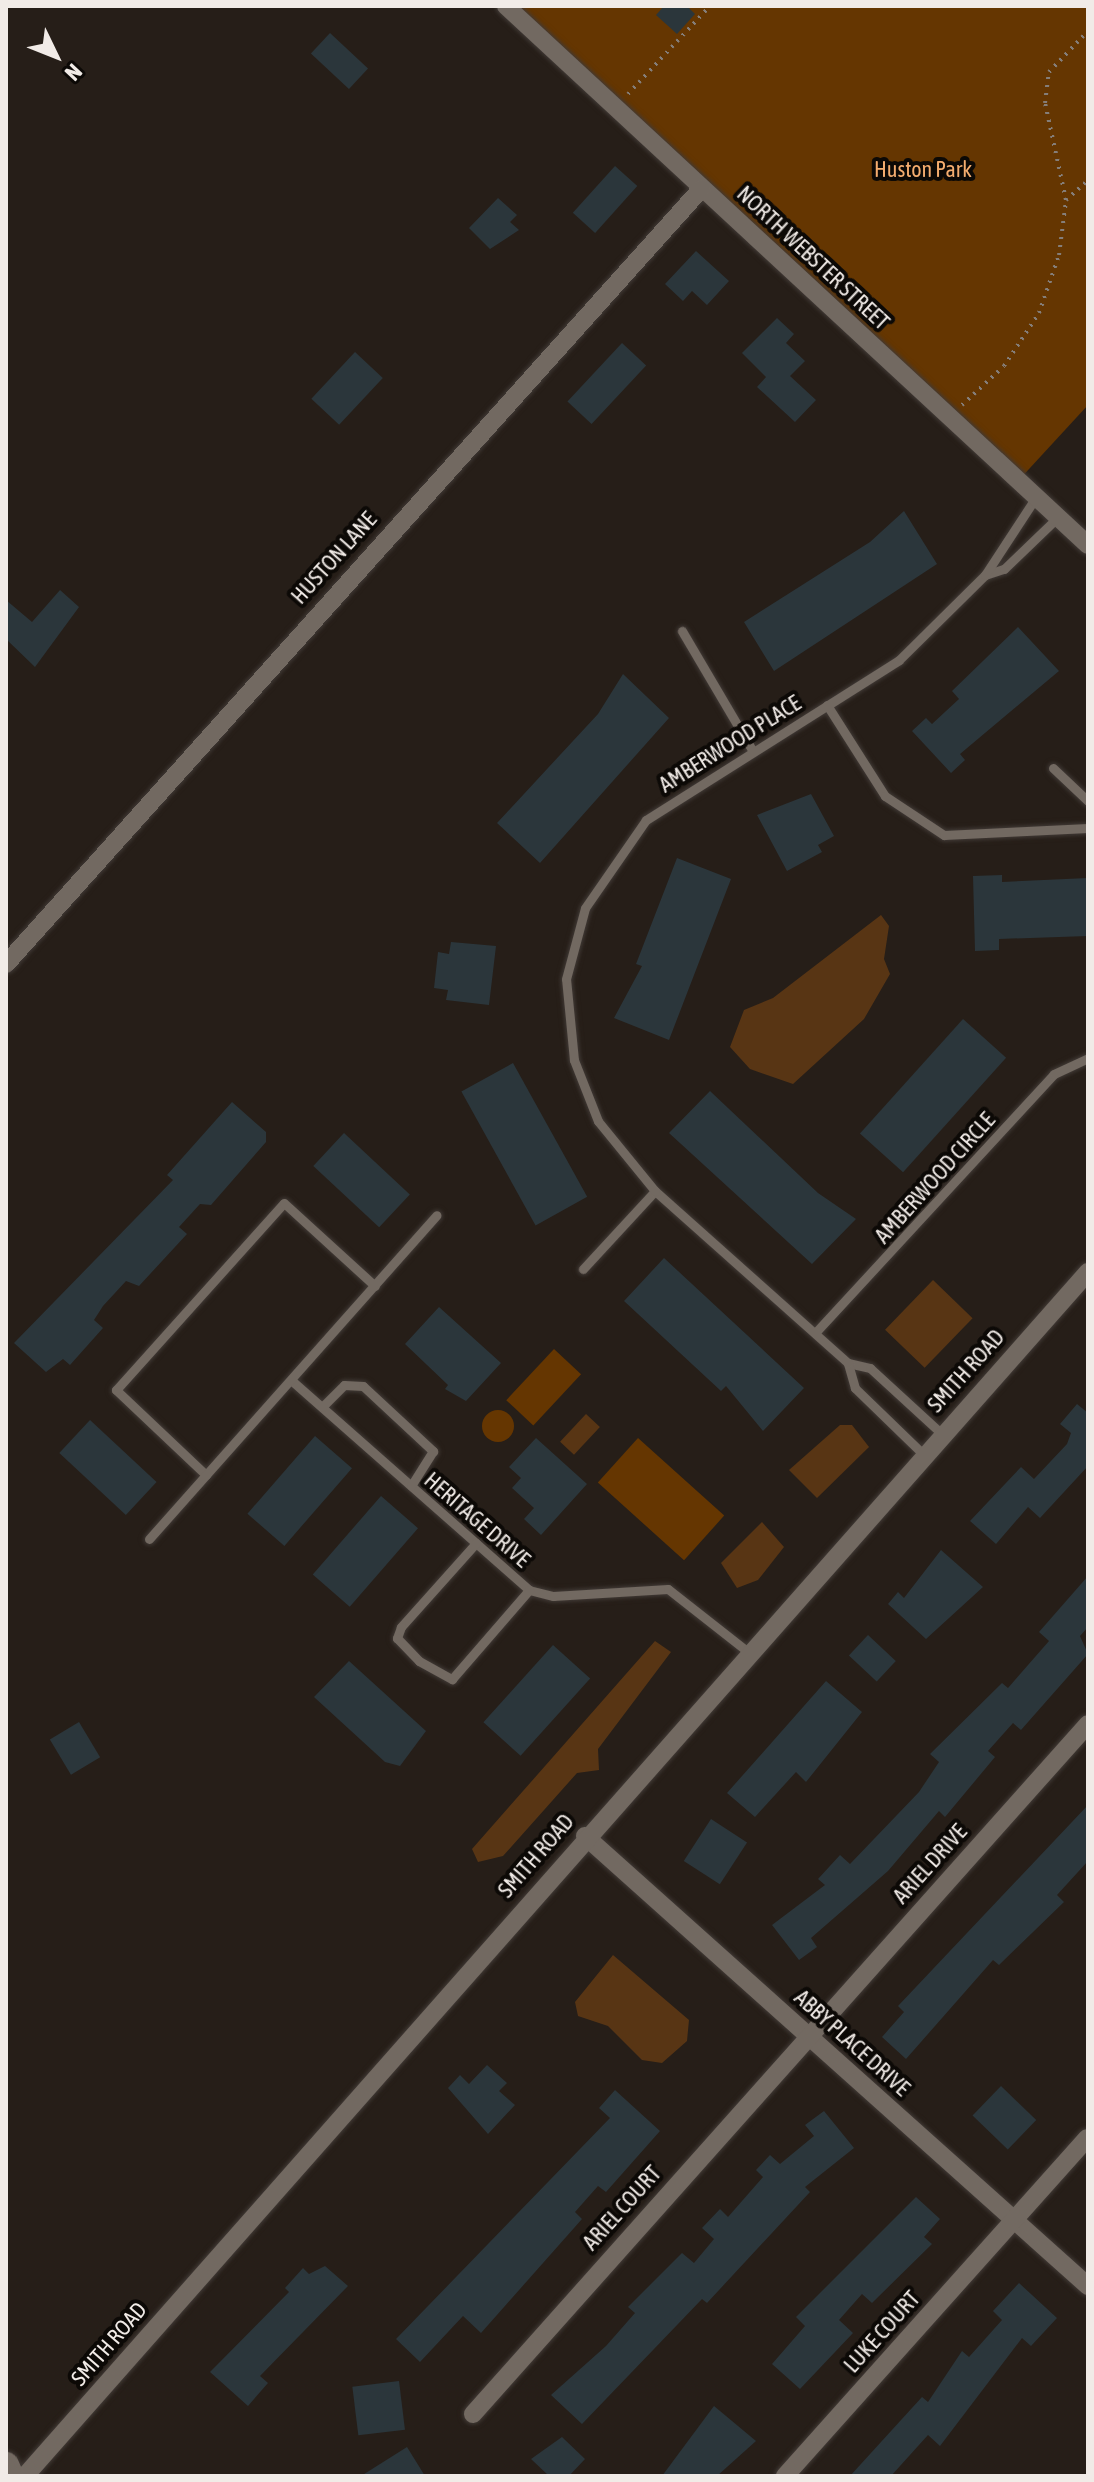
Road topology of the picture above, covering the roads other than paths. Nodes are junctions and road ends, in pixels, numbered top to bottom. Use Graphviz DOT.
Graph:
graph roads {
  1 [pos="506,6"];
  2 [pos="702,188"];
  3 [pos="1036,497"];
  4 [pos="1058,517"];
  5 [pos="1088,545"];
  6 [pos="985,575"];
  7 [pos="682,631"];
  8 [pos="827,705"];
  9 [pos="752,750"];
  10 [pos="1053,768"];
  11 [pos="1088,801"];
  12 [pos="1088,828"];
  13 [pos="6,964"];
  14 [pos="1088,1058"];
  15 [pos="655,1191"];
  16 [pos="437,1215"];
  17 [pos="583,1269"];
  18 [pos="1088,1272"];
  19 [pos="375,1286"];
  20 [pos="815,1333"];
  21 [pos="848,1363"];
  22 [pos="291,1380"];
  23 [pos="322,1407"];
  24 [pos="942,1434"];
  25 [pos="923,1454"];
  26 [pos="206,1475"];
  27 [pos="411,1486"];
  28 [pos="149,1539"];
  29 [pos="476,1543"];
  30 [pos="529,1590"];
  31 [pos="748,1652"];
  32 [pos="1088,1724"];
  33 [pos="585,1836"];
  34 [pos="809,2037"];
  35 [pos="1087,2138"];
  36 [pos="1014,2220"];
  37 [pos="1088,2286"];
  38 [pos="473,2414"];
  39 [pos="6,2465"];
  40 [pos="11,2476"];
  41 [pos="25,2476"];
  42 [pos="785,2476"];
  1 -- 2 [label="street, NORTH WEBSTER STREET"];
  2 -- 3 [label="street, NORTH WEBSTER STREET"];
  2 -- 13 [label="street, HUSTON LANE"];
  3 -- 4 [label="street, NORTH WEBSTER STREET"];
  3 -- 6 [label="lane, AMBERWOOD PLACE"];
  4 -- 5 [label="street, NORTH WEBSTER STREET"];
  4 -- 6 [label="lane, AMBERWOOD PLACE"];
  6 -- 8 [label="lane, AMBERWOOD PLACE"];
  7 -- 9 [label="lane"];
  8 -- 9 [label="lane, AMBERWOOD PLACE"];
  8 -- 12 [label="lane"];
  9 -- 15 [label="lane, AMBERWOOD PLACE"];
  10 -- 11 [label="lane"];
  14 -- 20 [label="lane, AMBERWOOD CIRCLE"];
  15 -- 17 [label="lane"];
  15 -- 20 [label="lane, AMBERWOOD PLACE"];
  16 -- 19 [label="lane"];
  18 -- 24 [label="street, SMITH ROAD"];
  19 -- 22 [label="lane"];
  19 -- 26 [label="lane"];
  20 -- 21 [label="lane, AMBERWOOD PLACE"];
  21 -- 24 [label="lane, AMBERWOOD PLACE"];
  21 -- 25 [label="lane, AMBERWOOD PLACE"];
  22 -- 23 [label="lane, HERITAGE DRIVE"];
  22 -- 26 [label="lane"];
  23 -- 27 [label="lane, HERITAGE DRIVE"];
  23 -- 27 [label="lane"];
  24 -- 25 [label="street, SMITH ROAD"];
  25 -- 31 [label="street, SMITH ROAD"];
  26 -- 28 [label="lane"];
  27 -- 29 [label="lane, HERITAGE DRIVE"];
  29 -- 30 [label="lane, HERITAGE DRIVE"];
  29 -- 30 [label="lane"];
  30 -- 31 [label="lane, HERITAGE DRIVE"];
  31 -- 33 [label="street, SMITH ROAD"];
  32 -- 34 [label="street, ARIEL DRIVE"];
  33 -- 34 [label="street, ABBY PLACE DRIVE"];
  33 -- 41 [label="street, SMITH ROAD"];
  34 -- 36 [label="street, ABBY PLACE DRIVE"];
  34 -- 38 [label="street, ARIEL COURT"];
  35 -- 36 [label="street, LUKE COURT"];
  36 -- 37 [label="street, ABBY PLACE DRIVE"];
  36 -- 42 [label="street, LUKE COURT"];
  39 -- 40 [label="main road"];
}
